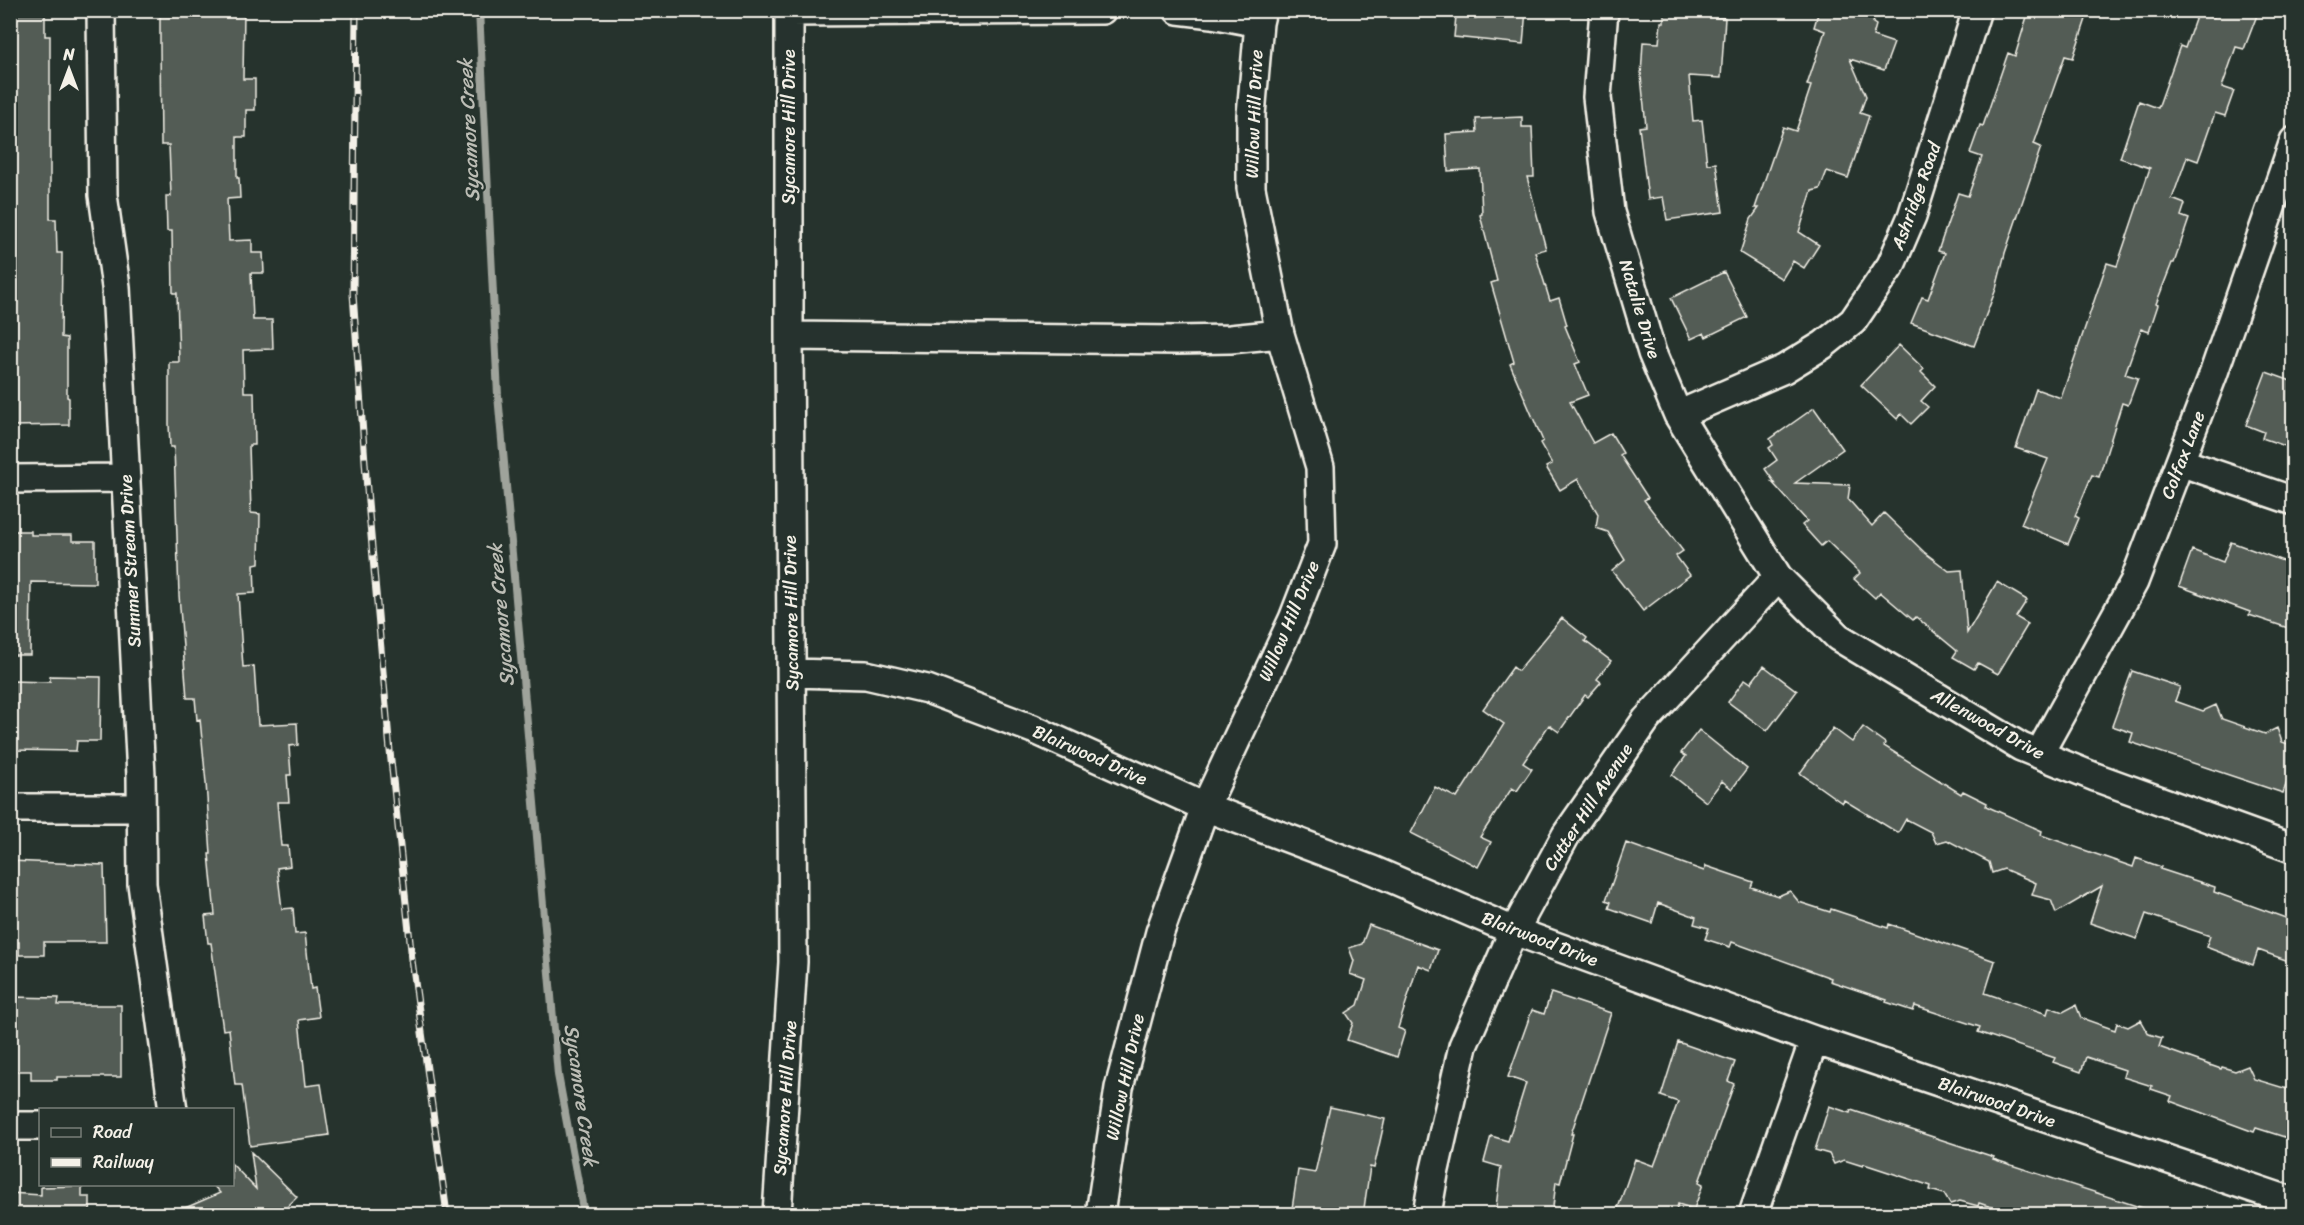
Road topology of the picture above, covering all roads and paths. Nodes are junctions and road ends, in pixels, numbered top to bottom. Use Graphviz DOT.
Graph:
graph roads {
  1 [pos="101,10"];
  2 [pos="1102,10"];
  3 [pos="1178,10"];
  4 [pos="1604,10"];
  5 [pos="1977,10"];
  6 [pos="789,11"];
  7 [pos="1260,17"];
  8 [pos="2292,150"];
  9 [pos="1280,334"];
  10 [pos="789,336"];
  11 [pos="1678,415"];
  12 [pos="2180,462"];
  13 [pos="126,478"];
  14 [pos="10,479"];
  15 [pos="2294,501"];
  16 [pos="1778,577"];
  17 [pos="792,673"];
  18 [pos="2039,754"];
  19 [pos="1205,807"];
  20 [pos="10,808"];
  21 [pos="141,808"];
  22 [pos="2294,849"];
  23 [pos="1514,931"];
  24 [pos="1814,1040"];
  25 [pos="173,1108"];
  26 [pos="10,1126"];
  27 [pos="39,1126"];
  28 [pos="2294,1202"];
  29 [pos="777,1215"];
  30 [pos="1100,1215"];
  31 [pos="1427,1215"];
  32 [pos="1753,1215"];
  1 -- 13 [label="street, Summer Stream Drive"];
  2 -- 6 [label="street"];
  3 -- 7 [label="street"];
  4 -- 11 [label="street, Natalie Drive"];
  5 -- 11 [label="street, Ashridge Road"];
  6 -- 10 [label="street, Sycamore Hill Drive"];
  7 -- 9 [label="street, Willow Hill Drive"];
  8 -- 12 [label="street, Colfax Lane"];
  9 -- 10 [label="street"];
  9 -- 19 [label="street, Willow Hill Drive"];
  10 -- 17 [label="street, Sycamore Hill Drive"];
  11 -- 16 [label="street, Natalie Drive"];
  12 -- 15 [label="street"];
  12 -- 18 [label="street, Colfax Lane"];
  13 -- 14 [label="street"];
  13 -- 21 [label="street, Summer Stream Drive"];
  16 -- 18 [label="street, Allenwood Drive"];
  16 -- 23 [label="street, Cutter Hill Avenue"];
  17 -- 19 [label="street, Blairwood Drive"];
  17 -- 29 [label="street, Sycamore Hill Drive"];
  18 -- 22 [label="street, Allenwood Drive"];
  19 -- 23 [label="street, Blairwood Drive"];
  19 -- 30 [label="street, Willow Hill Drive"];
  20 -- 21 [label="street"];
  21 -- 25 [label="street, Summer Stream Drive"];
  23 -- 24 [label="street, Blairwood Drive"];
  23 -- 31 [label="street, Cutter Hill Avenue"];
  24 -- 28 [label="street, Blairwood Drive"];
  24 -- 32 [label="street"];
  26 -- 27 [label="street"];
}
